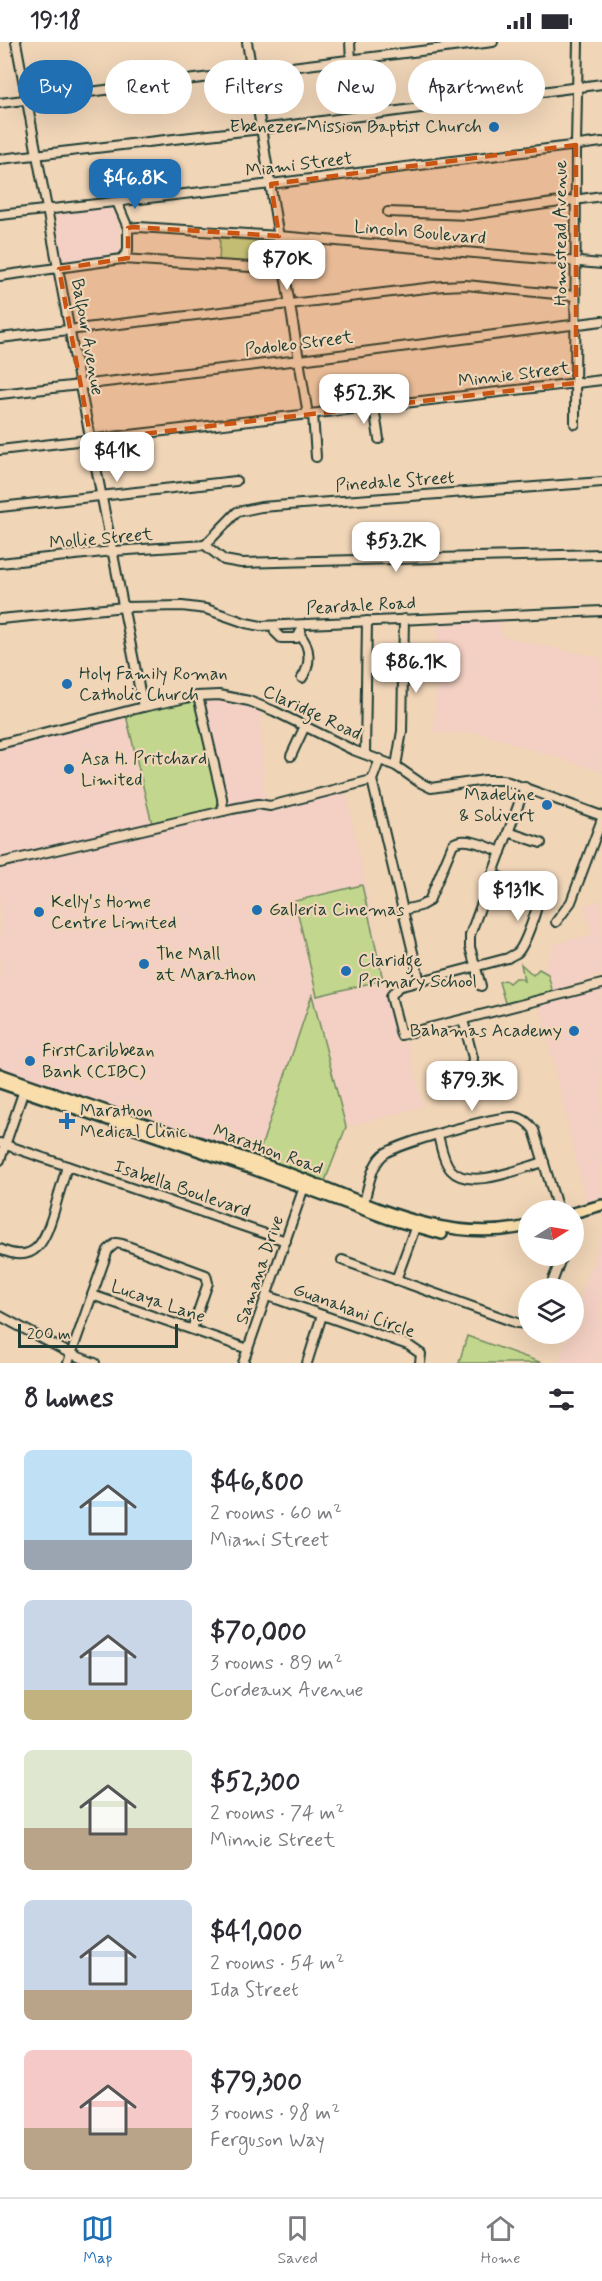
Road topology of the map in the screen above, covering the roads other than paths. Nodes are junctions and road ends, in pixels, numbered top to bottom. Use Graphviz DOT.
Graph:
graph roads {
  1 [pos="16,42"];
  2 [pos="247,42"];
  3 [pos="351,42"];
  4 [pos="493,42"];
  5 [pos="578,42"];
  6 [pos="20,60"];
  7 [pos="250,60"];
  8 [pos="351,60"];
  9 [pos="358,60"];
  10 [pos="204,78"];
  11 [pos="602,84"];
  12 [pos="577,88"];
  13 [pos="93,92"];
  14 [pos="18,101"];
  15 [pos="0,104"];
  16 [pos="31,114"];
  17 [pos="259,114"];
  18 [pos="261,129"];
  19 [pos="602,142"];
  20 [pos="576,145"];
  21 [pos="38,154"];
  22 [pos="0,159"];
  23 [pos="271,184"];
  24 [pos="602,196"];
  25 [pos="576,200"];
  26 [pos="117,202"];
  27 [pos="48,210"];
  28 [pos="388,212"];
  29 [pos="0,215"];
  30 [pos="128,228"];
  31 [pos="279,236"];
  32 [pos="122,259"];
  33 [pos="575,261"];
  34 [pos="602,264"];
  35 [pos="59,269"];
  36 [pos="284,269"];
  37 [pos="0,276"];
  38 [pos="575,296"];
  39 [pos="291,304"];
  40 [pos="602,321"];
  41 [pos="575,325"];
  42 [pos="70,330"];
  43 [pos="0,338"];
  44 [pos="300,360"];
  45 [pos="602,380"];
  46 [pos="576,382"];
  47 [pos="80,386"];
  48 [pos="0,394"];
  49 [pos="374,407"];
  50 [pos="311,414"];
  51 [pos="575,424"];
  52 [pos="379,439"];
  53 [pos="91,440"];
  54 [pos="0,450"];
  55 [pos="316,457"];
  56 [pos="236,481"];
  57 [pos="602,482"];
  58 [pos="102,497"];
  59 [pos="0,507"];
  60 [pos="204,545"];
  61 [pos="113,551"];
  62 [pos="602,554"];
  63 [pos="0,563"];
  64 [pos="125,607"];
  65 [pos="602,611"];
  66 [pos="0,619"];
  67 [pos="404,619"];
  68 [pos="368,621"];
  69 [pos="303,624"];
  70 [pos="274,626"];
  71 [pos="300,635"];
  72 [pos="302,678"];
  73 [pos="198,696"];
  74 [pos="144,707"];
  75 [pos="304,728"];
  76 [pos="0,744"];
  77 [pos="365,754"];
  78 [pos="291,756"];
  79 [pos="380,759"];
  80 [pos="396,766"];
  81 [pos="372,780"];
  82 [pos="525,787"];
  83 [pos="222,798"];
  84 [pos="232,809"];
  85 [pos="223,811"];
  86 [pos="602,818"];
  87 [pos="508,832"];
  88 [pos="541,843"];
  89 [pos="501,852"];
  90 [pos="0,862"];
  91 [pos="493,875"];
  92 [pos="403,910"];
  93 [pos="556,922"];
  94 [pos="476,968"];
  95 [pos="420,982"];
  96 [pos="602,984"];
  97 [pos="481,986"];
  98 [pos="463,1020"];
  99 [pos="0,1074"];
  100 [pos="436,1078"];
  101 [pos="0,1083"];
  102 [pos="24,1090"];
  103 [pos="438,1135"];
  104 [pos="3,1144"];
  105 [pos="0,1160"];
  106 [pos="544,1162"];
  107 [pos="67,1166"];
  108 [pos="304,1187"];
  109 [pos="555,1200"];
  110 [pos="363,1207"];
  111 [pos="602,1207"];
  112 [pos="584,1212"];
  113 [pos="415,1228"];
  114 [pos="518,1229"];
  115 [pos="518,1231"];
  116 [pos="286,1241"];
  117 [pos="0,1249"];
  118 [pos="342,1260"];
  119 [pos="396,1280"];
  120 [pos="92,1295"];
  121 [pos="268,1296"];
  122 [pos="322,1315"];
  123 [pos="0,1316"];
  124 [pos="518,1323"];
  125 [pos="192,1329"];
  126 [pos="248,1349"];
  127 [pos="71,1354"];
  128 [pos="68,1363"];
  129 [pos="95,1363"];
  130 [pos="243,1363"];
  131 [pos="307,1363"];
  132 [pos="420,1363"];
  1 -- 6 [label="street, Balfour Avenue"];
  2 -- 7 [label="street"];
  3 -- 8 [label="street"];
  4 -- 9 [label="street"];
  5 -- 12 [label="street, Homestead Avenue"];
  10 -- 13 [label="street"];
  11 -- 12 [label="street"];
  12 -- 18 [label="street"];
  12 -- 20 [label="street, Homestead Avenue"];
  14 -- 15 [label="street"];
  16 -- 21 [label="street, Balfour Avenue"];
  17 -- 18 [label="street"];
  18 -- 21 [label="street"];
  18 -- 23 [label="street"];
  19 -- 20 [label="street, Miami Street"];
  20 -- 23 [label="street, Miami Street"];
  20 -- 25 [label="street, Homestead Avenue"];
  21 -- 22 [label="street"];
  21 -- 27 [label="street, Balfour Avenue"];
  23 -- 26 [label="street, Miami Street"];
  23 -- 31 [label="street"];
  24 -- 25 [label="street"];
  25 -- 28 [label="street"];
  25 -- 33 [label="street, Homestead Avenue"];
  26 -- 27 [label="street, Miami Street"];
  26 -- 30 [label="street"];
  27 -- 29 [label="street, Miami Street"];
  27 -- 35 [label="street, Balfour Avenue"];
  30 -- 31 [label="street, Lincoln Boulevard"];
  30 -- 32 [label="street"];
  31 -- 33 [label="street, Lincoln Boulevard"];
  31 -- 36 [label="street"];
  32 -- 35 [label="street"];
  32 -- 36 [label="street"];
  33 -- 34 [label="street, Lincoln Boulevard"];
  33 -- 38 [label="street, Homestead Avenue"];
  35 -- 37 [label="street"];
  35 -- 42 [label="street, Balfour Avenue"];
  36 -- 39 [label="street"];
  38 -- 39 [label="street"];
  38 -- 41 [label="street, Homestead Avenue"];
  39 -- 42 [label="street"];
  39 -- 44 [label="street"];
  40 -- 41 [label="street, Podoleo Street"];
  41 -- 44 [label="street, Podoleo Street"];
  41 -- 46 [label="street, Homestead Avenue"];
  42 -- 43 [label="street"];
  42 -- 47 [label="street, Balfour Avenue"];
  44 -- 47 [label="street, Podoleo Street"];
  44 -- 50 [label="street"];
  45 -- 46 [label="street, Minnie Street"];
  46 -- 49 [label="street, Minnie Street"];
  46 -- 51 [label="street, Homestead Avenue"];
  47 -- 48 [label="street, Podoleo Street"];
  47 -- 53 [label="street, Balfour Avenue"];
  49 -- 50 [label="street, Minnie Street"];
  49 -- 52 [label="street"];
  50 -- 53 [label="street, Minnie Street"];
  50 -- 55 [label="street"];
  53 -- 54 [label="street, Minnie Street"];
  53 -- 58 [label="street, Balfour Avenue"];
  56 -- 58 [label="street"];
  57 -- 60 [label="street, Pinedale Street"];
  58 -- 59 [label="street"];
  58 -- 61 [label="street, Balfour Avenue"];
  60 -- 61 [label="street, Mollie Street"];
  60 -- 62 [label="street"];
  61 -- 63 [label="street, Mollie Street"];
  61 -- 64 [label="street, Balfour Avenue"];
  64 -- 66 [label="street, Peardale Road"];
  64 -- 70 [label="street, Peardale Road"];
  64 -- 74 [label="street, Balfour Avenue"];
  65 -- 67 [label="street, Peardale Road"];
  67 -- 68 [label="street, Peardale Road"];
  67 -- 80 [label="street"];
  68 -- 69 [label="street, Peardale Road"];
  68 -- 77 [label="street"];
  69 -- 70 [label="street, Peardale Road"];
  69 -- 71 [label="street"];
  70 -- 71 [label="street"];
  71 -- 72 [label="street"];
  73 -- 74 [label="street, Claridge Road"];
  73 -- 75 [label="street, Claridge Road"];
  73 -- 83 [label="street"];
  74 -- 76 [label="street, Claridge Road"];
  75 -- 77 [label="street, Claridge Road"];
  75 -- 78 [label="street"];
  77 -- 79 [label="street, Claridge Road"];
  79 -- 80 [label="street, Claridge Road"];
  79 -- 81 [label="street"];
  80 -- 82 [label="street, Claridge Road"];
  81 -- 84 [label="street"];
  81 -- 92 [label="street"];
  82 -- 86 [label="street, Claridge Road"];
  82 -- 87 [label="street"];
  83 -- 84 [label="street"];
  83 -- 85 [label="street"];
  84 -- 85 [label="street"];
  85 -- 90 [label="street"];
  86 -- 93 [label="street"];
  87 -- 88 [label="street"];
  87 -- 89 [label="street"];
  89 -- 91 [label="street"];
  89 -- 92 [label="street"];
  91 -- 94 [label="street"];
  91 -- 94 [label="street"];
  92 -- 95 [label="street"];
  94 -- 95 [label="street"];
  94 -- 97 [label="street"];
  95 -- 98 [label="street"];
  96 -- 98 [label="street"];
  98 -- 100 [label="street"];
  99 -- 110 [label="main road, Marathon Road"];
  101 -- 102 [label="main road, Marathon Road"];
  102 -- 104 [label="street"];
  102 -- 108 [label="main road, Marathon Road"];
  103 -- 106 [label="street"];
  103 -- 106 [label="street"];
  103 -- 110 [label="street"];
  104 -- 105 [label="street"];
  104 -- 107 [label="street, Isabella Boulevard"];
  106 -- 109 [label="street"];
  107 -- 116 [label="street, Isabella Boulevard"];
  107 -- 117 [label="street"];
  108 -- 110 [label="main road, Marathon Road"];
  108 -- 116 [label="street, Samana Drive"];
  110 -- 113 [label="main road, Marathon Road"];
  110 -- 114 [label="main road, Marathon Road"];
  111 -- 112 [label="main road"];
  113 -- 115 [label="main road, Marathon Road"];
  113 -- 119 [label="street"];
  116 -- 121 [label="street, Samana Drive"];
  118 -- 119 [label="street"];
  119 -- 124 [label="street"];
  120 -- 125 [label="street, Lucaya Lane"];
  120 -- 125 [label="street"];
  120 -- 127 [label="street"];
  121 -- 122 [label="street, Guanahani Circle"];
  121 -- 126 [label="street, Samana Drive"];
  122 -- 131 [label="street"];
  122 -- 132 [label="street, Guanahani Circle"];
  123 -- 127 [label="street"];
  125 -- 126 [label="street, Lucaya Lane"];
  126 -- 130 [label="street, Samana Drive"];
  127 -- 128 [label="street"];
  127 -- 129 [label="street"];
}
